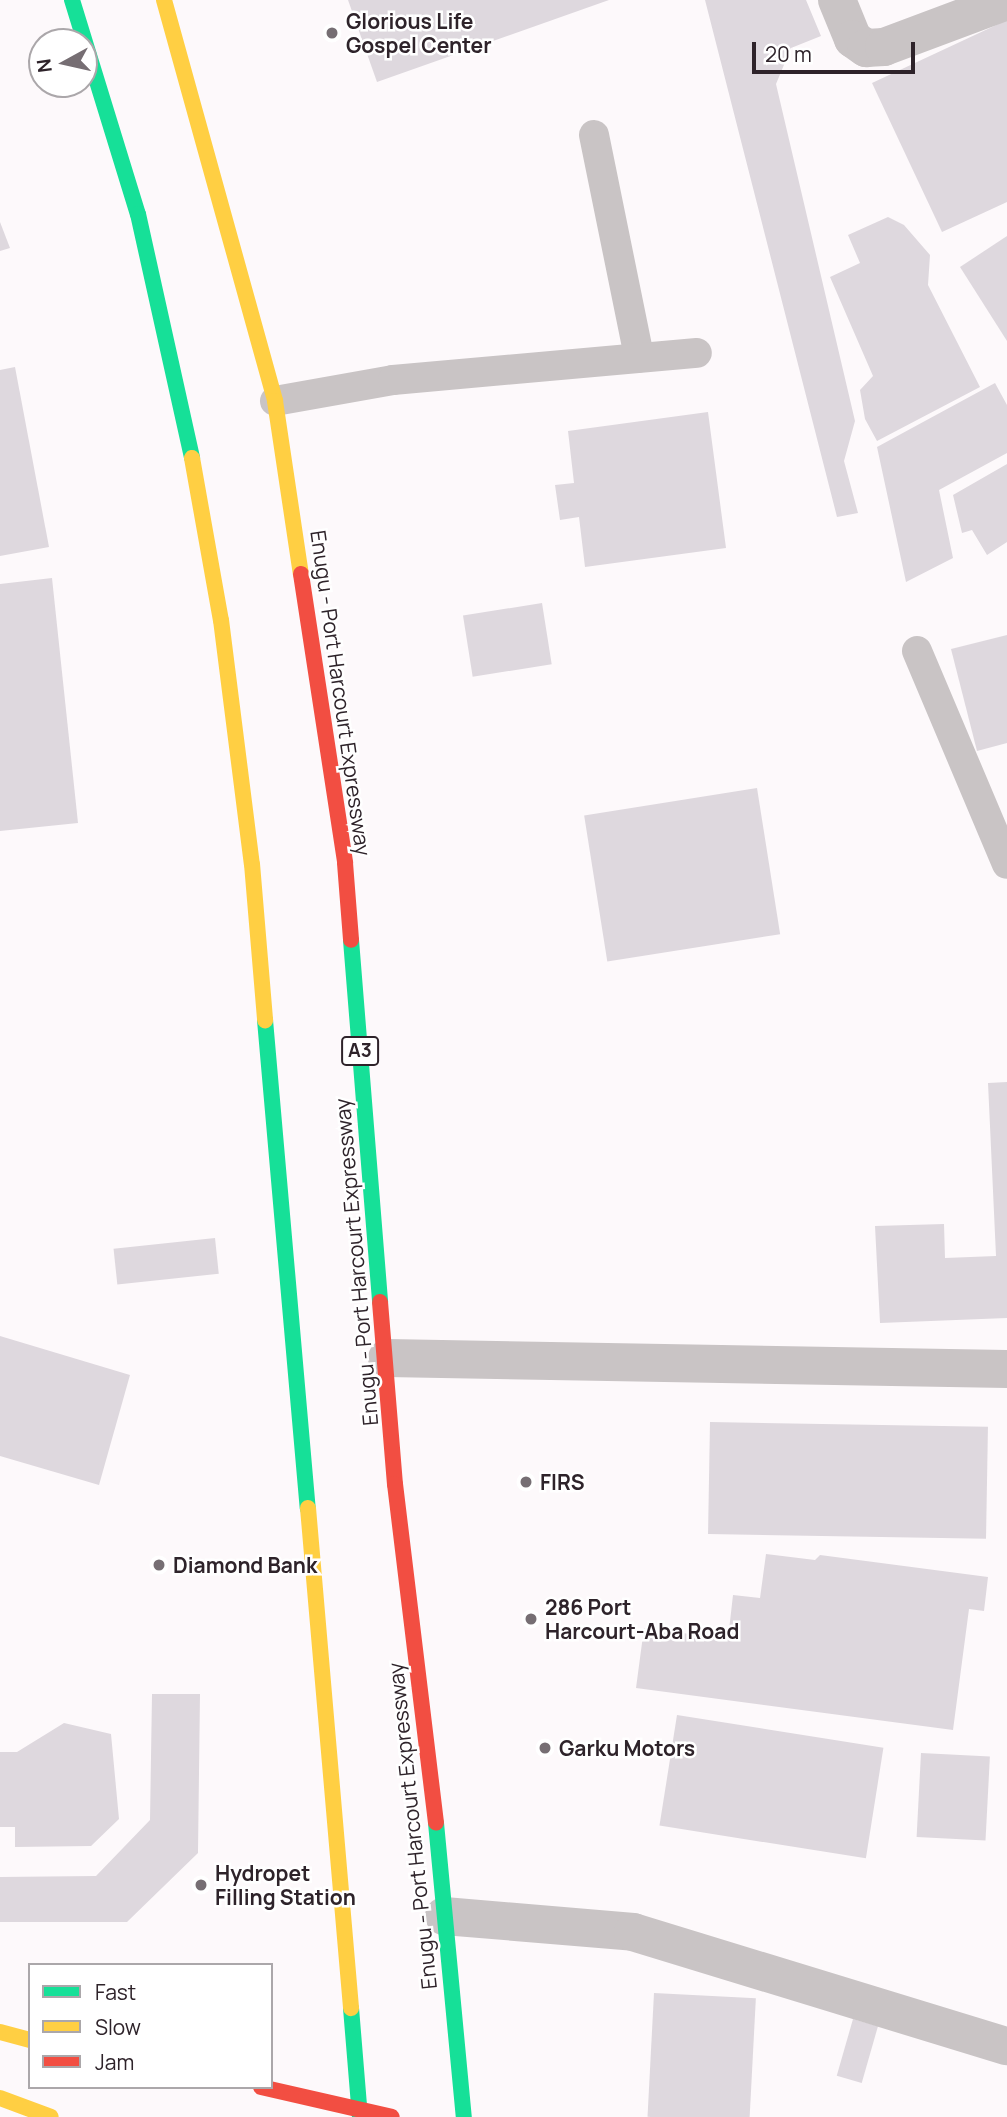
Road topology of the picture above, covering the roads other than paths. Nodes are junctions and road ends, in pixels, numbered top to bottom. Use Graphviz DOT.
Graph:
graph roads {
  1 [pos="72,0"];
  2 [pos="164,0"];
  3 [pos="837,0"];
  4 [pos="1007,1"];
  5 [pos="594,135"];
  6 [pos="697,353"];
  7 [pos="639,357"];
  8 [pos="275,401"];
  9 [pos="917,651"];
  10 [pos="1007,864"];
  11 [pos="387,1359"];
  12 [pos="1007,1369"];
  13 [pos="444,1916"];
  14 [pos="0,2032"];
  15 [pos="28,2039"];
  16 [pos="1007,2046"];
  17 [pos="269,2089"];
  18 [pos="0,2098"];
  19 [pos="359,2113"];
  20 [pos="51,2117"];
  21 [pos="392,2117"];
  22 [pos="464,2117"];
  1 -- 19 [label="main road"];
  2 -- 8 [label="main road, Enugu - Port Harcourt Expressway / A3"];
  3 -- 4 [label="street"];
  5 -- 7 [label="lane"];
  6 -- 7 [label="lane"];
  7 -- 8 [label="lane"];
  8 -- 11 [label="main road, Enugu - Port Harcourt Expressway / A3"];
  9 -- 10 [label="lane"];
  11 -- 12 [label="street"];
  11 -- 13 [label="main road, Enugu - Port Harcourt Expressway / A3"];
  13 -- 16 [label="street"];
  13 -- 22 [label="main road, Enugu - Port Harcourt Expressway / A3"];
  14 -- 15 [label="main road"];
  17 -- 19 [label="main road"];
  18 -- 20 [label="main road"];
  19 -- 21 [label="main road"];
}
